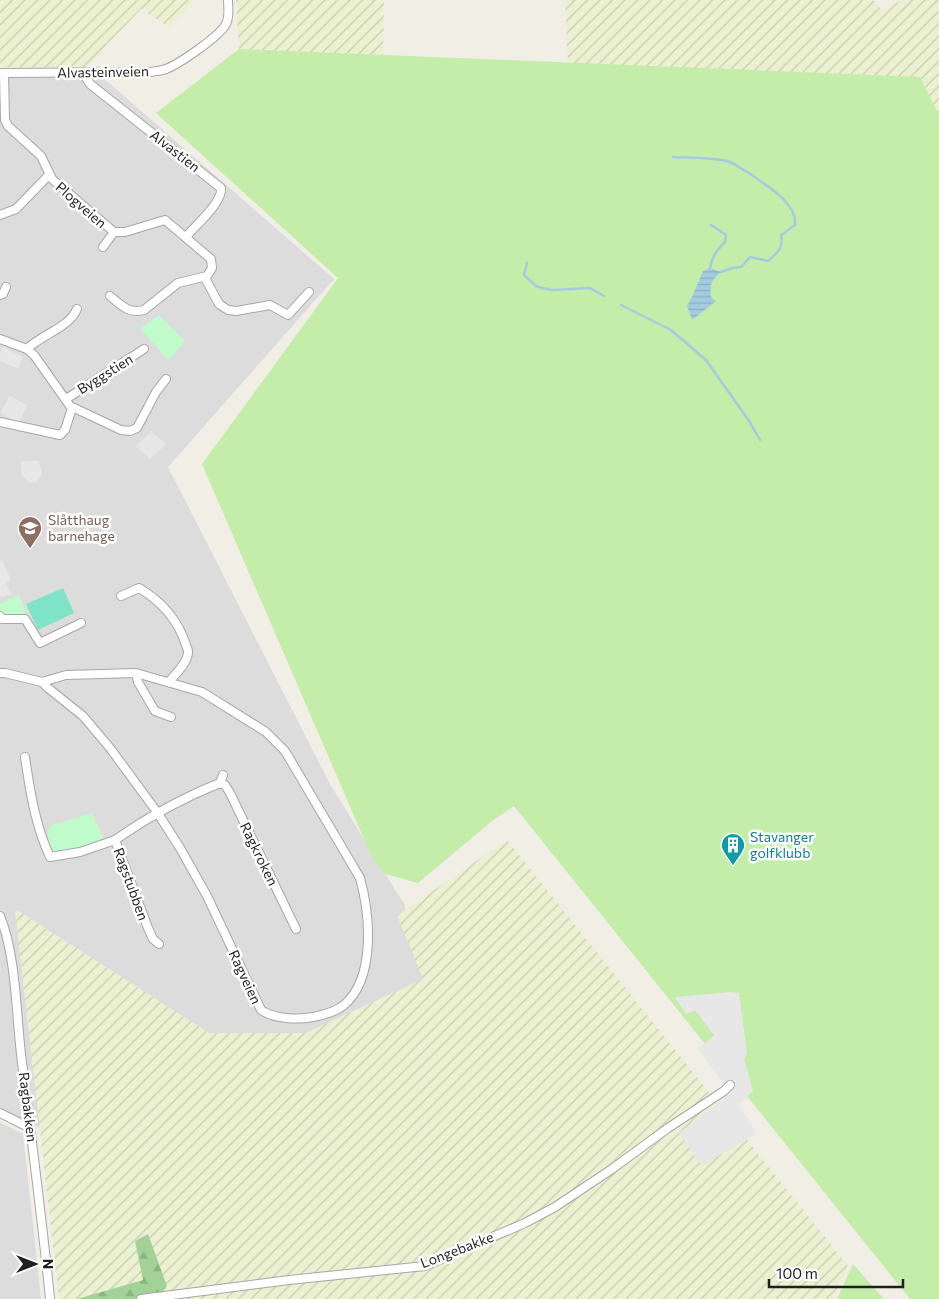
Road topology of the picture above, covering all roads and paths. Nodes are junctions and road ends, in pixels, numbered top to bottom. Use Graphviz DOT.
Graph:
graph roads {
  1 [pos="228,0"];
  2 [pos="2,73"];
  3 [pos="83,73"];
  4 [pos="2,111"];
  5 [pos="49,175"];
  6 [pos="0,214"];
  7 [pos="114,232"];
  8 [pos="186,237"];
  9 [pos="103,248"];
  10 [pos="204,278"];
  11 [pos="6,287"];
  12 [pos="308,292"];
  13 [pos="0,295"];
  14 [pos="110,296"];
  15 [pos="77,309"];
  16 [pos="0,339"];
  17 [pos="28,349"];
  18 [pos="144,349"];
  19 [pos="166,379"];
  20 [pos="66,399"];
  21 [pos="72,408"];
  22 [pos="0,422"];
  23 [pos="122,596"];
  24 [pos="0,616"];
  25 [pos="81,623"];
  26 [pos="0,673"];
  27 [pos="136,673"];
  28 [pos="42,682"];
  29 [pos="169,682"];
  30 [pos="170,717"];
  31 [pos="25,757"];
  32 [pos="157,812"];
  33 [pos="115,840"];
  34 [pos="0,916"];
  35 [pos="296,929"];
  36 [pos="159,944"];
  37 [pos="730,1085"];
  38 [pos="0,1113"];
  39 [pos="30,1128"];
  40 [pos="50,1299"];
  41 [pos="141,1299"];
  1 -- 3 [label="street, Alvasteinveien"];
  2 -- 3 [label="street, Alvasteinveien"];
  2 -- 4 [label="street, Plogveien"];
  3 -- 8 [label="street, Alvastien"];
  4 -- 5 [label="street, Plogveien"];
  5 -- 6 [label="street"];
  5 -- 7 [label="street, Plogveien"];
  7 -- 8 [label="street, Plogveien"];
  7 -- 9 [label="street, Plogveien"];
  8 -- 10 [label="street, Plogveien"];
  10 -- 12 [label="street"];
  10 -- 14 [label="street"];
  11 -- 13 [label="street"];
  15 -- 17 [label="street"];
  16 -- 17 [label="street"];
  17 -- 20 [label="street, Byggstien"];
  18 -- 20 [label="street, Byggstien"];
  19 -- 21 [label="street, Byggstien"];
  20 -- 21 [label="street, Byggstien"];
  21 -- 22 [label="street"];
  23 -- 29 [label="street"];
  24 -- 25 [label="street"];
  26 -- 28 [label="street, Ragveien"];
  27 -- 28 [label="street, Ragveien"];
  27 -- 29 [label="street, Ragveien"];
  27 -- 30 [label="street"];
  28 -- 32 [label="street, Ragveien"];
  29 -- 32 [label="street, Ragveien"];
  31 -- 33 [label="street, Ragstubben"];
  32 -- 33 [label="street, Ragkroken"];
  32 -- 35 [label="street, Ragkroken"];
  33 -- 36 [label="street, Ragstubben"];
  34 -- 39 [label="street, Ragbakken"];
  37 -- 41 [label="street, Longebakke"];
  38 -- 39 [label="street"];
  39 -- 40 [label="street, Ragbakken"];
}
